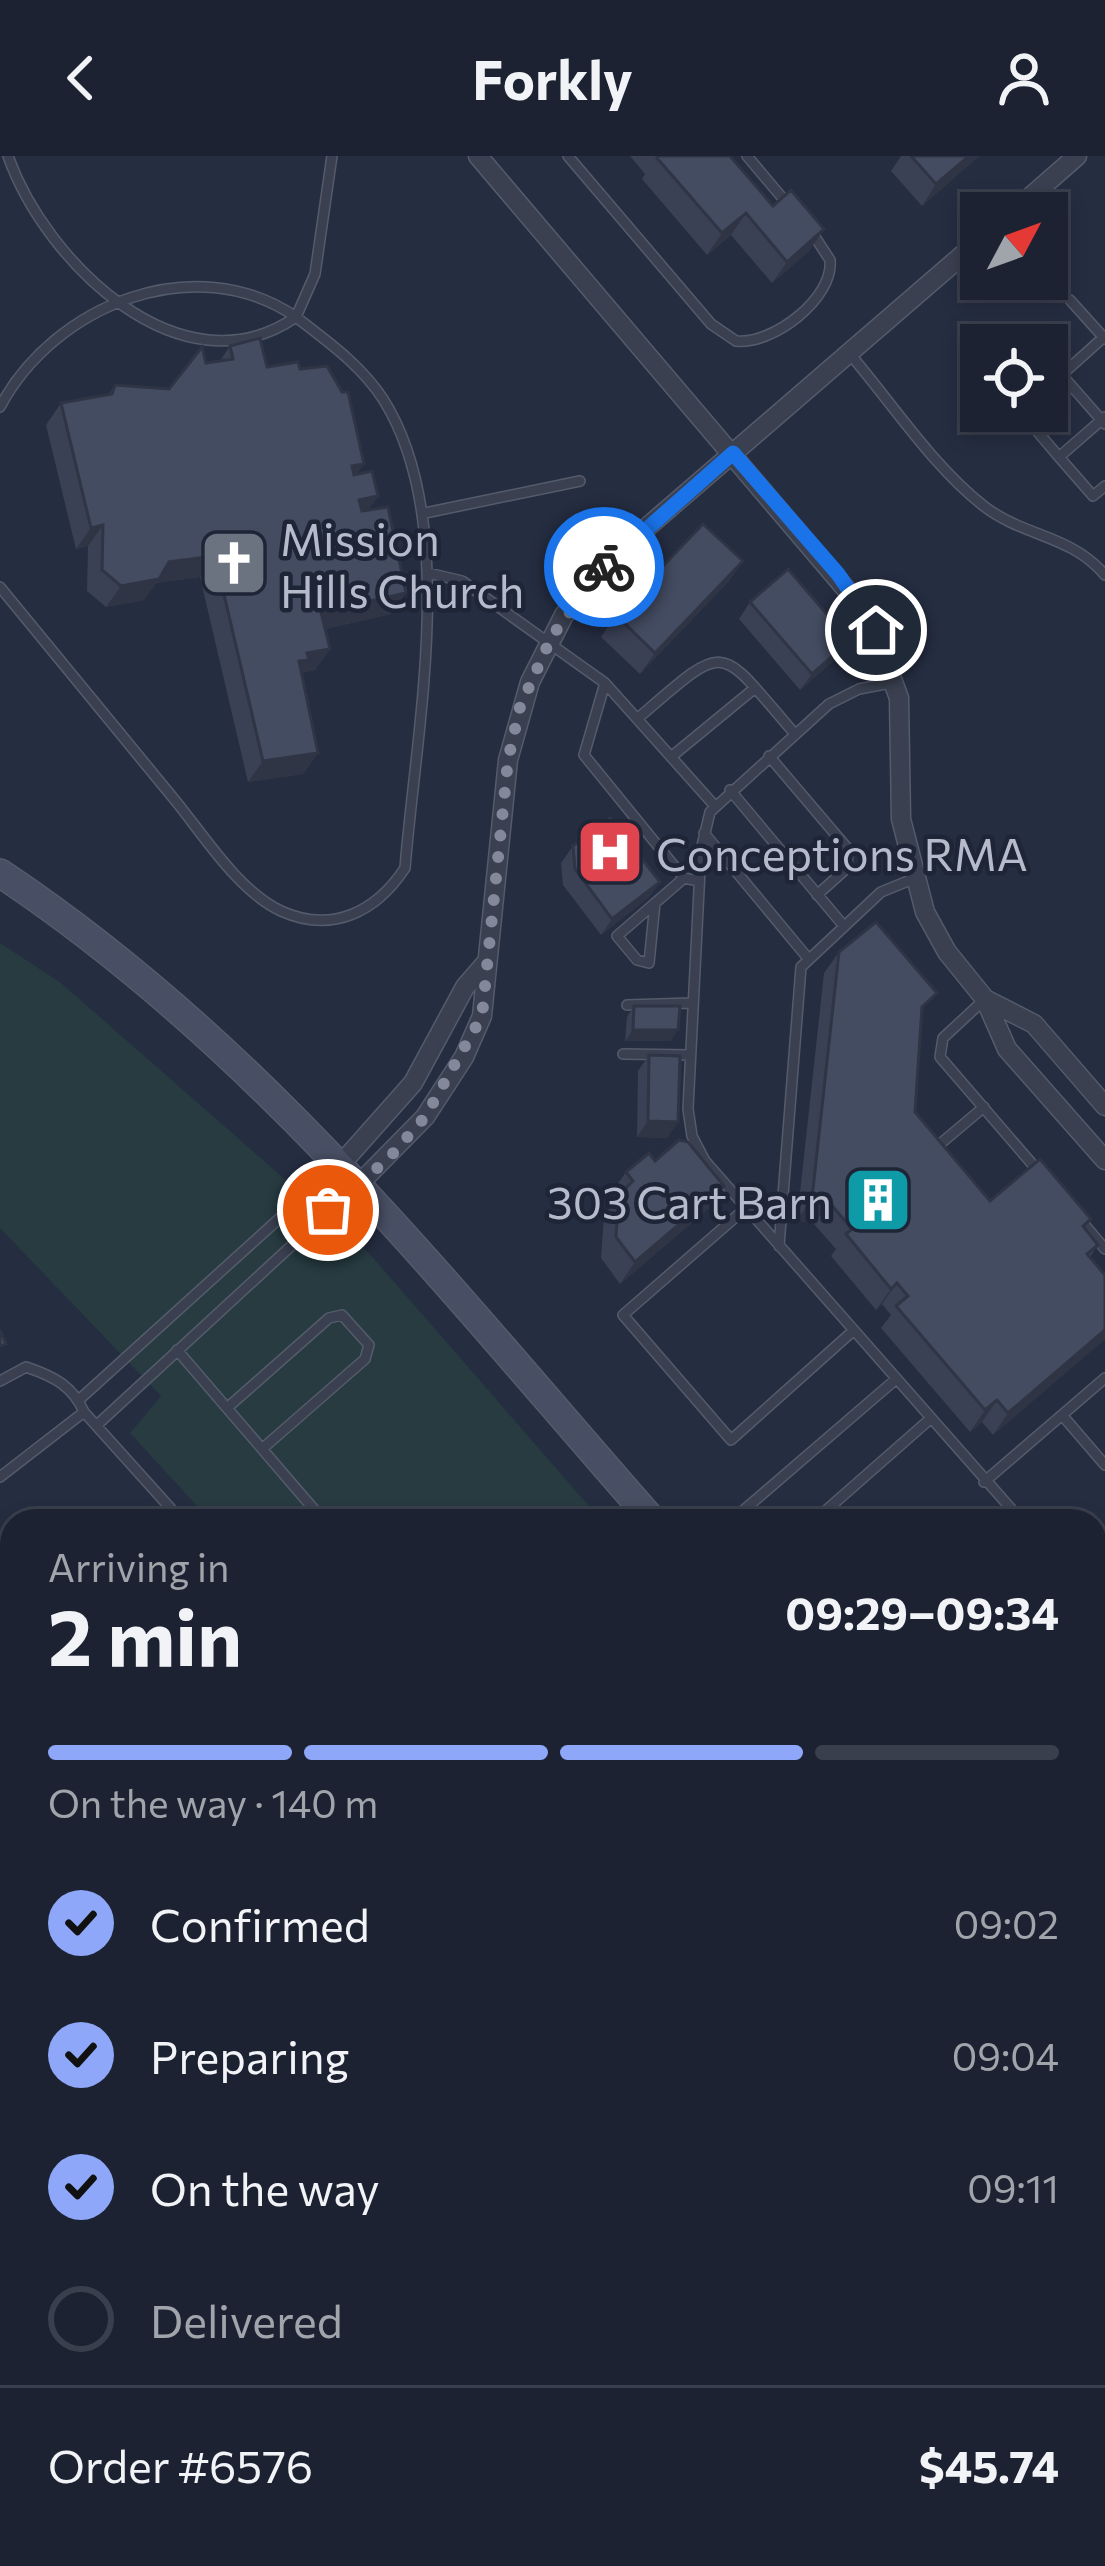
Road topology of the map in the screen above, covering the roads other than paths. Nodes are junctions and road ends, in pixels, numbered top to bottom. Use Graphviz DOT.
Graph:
graph roads {
  1 [pos="8,156"];
  2 [pos="332,156"];
  3 [pos="478,156"];
  4 [pos="568,156"];
  5 [pos="747,156"];
  6 [pos="1078,156"];
  7 [pos="1036,192"];
  8 [pos="960,257"];
  9 [pos="1070,300"];
  10 [pos="116,302"];
  11 [pos="296,317"];
  12 [pos="1104,338"];
  13 [pos="850,352"];
  14 [pos="1068,369"];
  15 [pos="1068,382"];
  16 [pos="0,407"];
  17 [pos="1104,421"];
  18 [pos="1038,432"];
  19 [pos="733,453"];
  20 [pos="1059,457"];
  21 [pos="580,481"];
  22 [pos="1105,486"];
  23 [pos="425,513"];
  24 [pos="428,573"];
  25 [pos="1105,575"];
  26 [pos="0,586"];
  27 [pos="548,642"];
  28 [pos="896,682"];
  29 [pos="605,683"];
  30 [pos="755,688"];
  31 [pos="637,719"];
  32 [pos="795,734"];
  33 [pos="769,756"];
  34 [pos="671,757"];
  35 [pos="730,790"];
  36 [pos="714,805"];
  37 [pos="704,833"];
  38 [pos="0,873"];
  39 [pos="684,878"];
  40 [pos="913,879"];
  41 [pos="699,881"];
  42 [pos="818,895"];
  43 [pos="655,903"];
  44 [pos="843,926"];
  45 [pos="807,957"];
  46 [pos="485,964"];
  47 [pos="986,999"];
  48 [pos="691,1003"];
  49 [pos="627,1005"];
  50 [pos="623,1054"];
  51 [pos="689,1055"];
  52 [pos="1105,1106"];
  53 [pos="984,1107"];
  54 [pos="927,1155"];
  55 [pos="1105,1160"];
  56 [pos="351,1173"];
  57 [pos="1044,1178"];
  58 [pos="746,1208"];
  59 [pos="1075,1213"];
  60 [pos="779,1246"];
  61 [pos="1105,1249"];
  62 [pos="853,1331"];
  63 [pos="177,1350"];
  64 [pos="1105,1378"];
  65 [pos="895,1380"];
  66 [pos="0,1381"];
  67 [pos="81,1398"];
  68 [pos="227,1408"];
  69 [pos="83,1412"];
  70 [pos="1062,1415"];
  71 [pos="929,1420"];
  72 [pos="97,1425"];
  73 [pos="262,1449"];
  74 [pos="1105,1465"];
  75 [pos="0,1477"];
  76 [pos="984,1483"];
  77 [pos="171,1509"];
  78 [pos="314,1509"];
  79 [pos="643,1509"];
  80 [pos="745,1509"];
  81 [pos="828,1509"];
  82 [pos="1010,1509"];
  1 -- 10 [label="lane"];
  2 -- 11 [label="lane"];
  3 -- 19 [label="street"];
  4 -- 5 [label="lane"];
  6 -- 7 [label="street"];
  8 -- 13 [label="street"];
  9 -- 12 [label="lane"];
  10 -- 11 [label="lane"];
  10 -- 11 [label="lane"];
  10 -- 16 [label="lane"];
  11 -- 23 [label="lane"];
  12 -- 14 [label="lane"];
  13 -- 19 [label="street"];
  13 -- 25 [label="lane"];
  15 -- 17 [label="lane"];
  17 -- 20 [label="lane"];
  18 -- 20 [label="lane"];
  19 -- 27 [label="street"];
  19 -- 28 [label="street"];
  20 -- 22 [label="lane"];
  21 -- 23 [label="lane"];
  23 -- 24 [label="lane"];
  24 -- 26 [label="lane"];
  24 -- 27 [label="lane"];
  27 -- 29 [label="lane"];
  27 -- 46 [label="street"];
  28 -- 32 [label="lane"];
  28 -- 40 [label="street"];
  29 -- 31 [label="lane"];
  29 -- 39 [label="lane"];
  30 -- 31 [label="lane"];
  30 -- 32 [label="lane"];
  30 -- 34 [label="lane"];
  31 -- 34 [label="lane"];
  32 -- 33 [label="lane"];
  33 -- 35 [label="lane"];
  33 -- 42 [label="lane"];
  34 -- 36 [label="lane"];
  35 -- 36 [label="lane"];
  35 -- 42 [label="lane"];
  36 -- 37 [label="lane"];
  37 -- 41 [label="lane"];
  37 -- 45 [label="lane"];
  38 -- 56 [label="main road"];
  39 -- 41 [label="lane"];
  39 -- 43 [label="lane"];
  40 -- 44 [label="lane"];
  40 -- 47 [label="street"];
  41 -- 48 [label="lane"];
  42 -- 44 [label="lane"];
  43 -- 43 [label="lane"];
  44 -- 45 [label="lane"];
  45 -- 60 [label="lane"];
  46 -- 56 [label="street"];
  46 -- 56 [label="street"];
  47 -- 52 [label="street"];
  47 -- 53 [label="lane"];
  47 -- 55 [label="street"];
  48 -- 49 [label="lane"];
  48 -- 51 [label="lane"];
  50 -- 51 [label="lane"];
  51 -- 58 [label="lane"];
  53 -- 54 [label="lane"];
  53 -- 57 [label="lane"];
  56 -- 63 [label="lane"];
  56 -- 67 [label="lane"];
  56 -- 79 [label="main road"];
  58 -- 60 [label="lane"];
  58 -- 62 [label="lane"];
  59 -- 61 [label="lane"];
  60 -- 62 [label="lane"];
  62 -- 65 [label="lane"];
  63 -- 68 [label="lane"];
  63 -- 72 [label="lane"];
  64 -- 70 [label="lane"];
  65 -- 71 [label="lane"];
  65 -- 80 [label="lane"];
  66 -- 67 [label="lane"];
  67 -- 69 [label="lane"];
  68 -- 73 [label="lane"];
  68 -- 73 [label="lane"];
  69 -- 72 [label="lane"];
  69 -- 75 [label="lane"];
  70 -- 74 [label="lane"];
  70 -- 76 [label="lane"];
  71 -- 76 [label="lane"];
  71 -- 81 [label="lane"];
  72 -- 77 [label="lane"];
  73 -- 78 [label="lane"];
  76 -- 82 [label="lane"];
}
